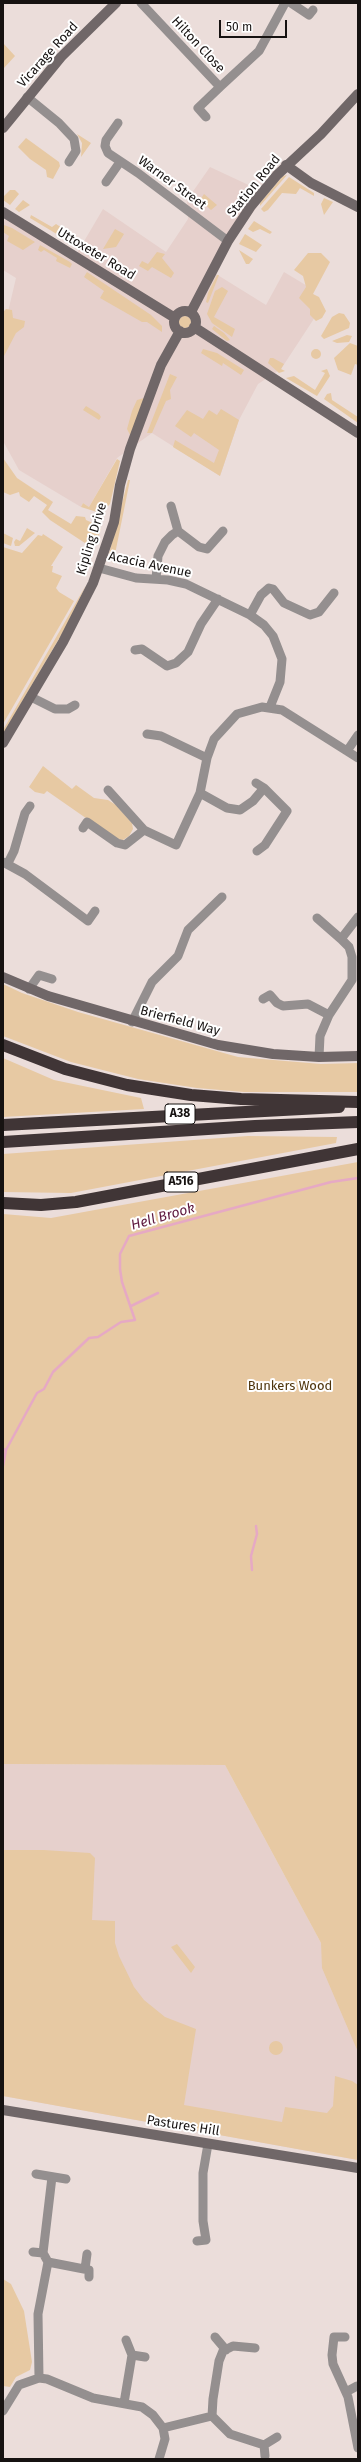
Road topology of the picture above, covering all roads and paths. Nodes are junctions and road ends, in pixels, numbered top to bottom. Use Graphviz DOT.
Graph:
graph roads {
  1 [pos="116,3"];
  2 [pos="141,3"];
  3 [pos="285,3"];
  4 [pos="291,3"];
  5 [pos="313,10"];
  6 [pos="220,87"];
  7 [pos="358,94"];
  8 [pos="27,97"];
  9 [pos="206,117"];
  10 [pos="118,123"];
  11 [pos="3,128"];
  12 [pos="69,162"];
  13 [pos="120,162"];
  14 [pos="286,165"];
  15 [pos="106,182"];
  16 [pos="358,207"];
  17 [pos="3,212"];
  18 [pos="228,241"];
  19 [pos="191,312"];
  20 [pos="175,318"];
  21 [pos="194,327"];
  22 [pos="180,331"];
  23 [pos="358,433"];
  24 [pos="171,506"];
  25 [pos="178,531"];
  26 [pos="223,531"];
  27 [pos="100,568"];
  28 [pos="156,579"];
  29 [pos="334,593"];
  30 [pos="218,599"];
  31 [pos="250,615"];
  32 [pos="135,650"];
  33 [pos="31,697"];
  34 [pos="75,705"];
  35 [pos="270,707"];
  36 [pos="147,734"];
  37 [pos="358,735"];
  38 [pos="3,743"];
  39 [pos="347,751"];
  40 [pos="207,758"];
  41 [pos="358,758"];
  42 [pos="108,790"];
  43 [pos="200,793"];
  44 [pos="30,806"];
  45 [pos="83,828"];
  46 [pos="144,830"];
  47 [pos="257,851"];
  48 [pos="5,863"];
  49 [pos="222,897"];
  50 [pos="95,911"];
  51 [pos="358,917"];
  52 [pos="317,918"];
  53 [pos="342,939"];
  54 [pos="3,977"];
  55 [pos="52,979"];
  56 [pos="29,989"];
  57 [pos="263,999"];
  58 [pos="329,1015"];
  59 [pos="132,1022"];
  60 [pos="3,1045"];
  61 [pos="358,1056"];
  62 [pos="319,1057"];
  63 [pos="358,1102"];
  64 [pos="358,1105"];
  65 [pos="358,1122"];
  66 [pos="3,1125"];
  67 [pos="3,1142"];
  68 [pos="358,1149"];
  69 [pos="3,1203"];
  70 [pos="3,2110"];
  71 [pos="208,2144"];
  72 [pos="358,2168"];
  73 [pos="36,2174"];
  74 [pos="52,2177"];
  75 [pos="66,2179"];
  76 [pos="197,2241"];
  77 [pos="33,2252"];
  78 [pos="43,2253"];
  79 [pos="87,2254"];
  80 [pos="48,2262"];
  81 [pos="215,2337"];
  82 [pos="345,2337"];
  83 [pos="126,2340"];
  84 [pos="255,2348"];
  85 [pos="226,2350"];
  86 [pos="132,2355"];
  87 [pos="145,2357"];
  88 [pos="39,2378"];
  89 [pos="357,2386"];
  90 [pos="346,2392"];
  91 [pos="124,2403"];
  92 [pos="3,2411"];
  93 [pos="212,2416"];
  94 [pos="163,2428"];
  95 [pos="277,2437"];
  96 [pos="264,2445"];
  97 [pos="358,2448"];
  98 [pos="264,2456"];
  99 [pos="159,2459"];
  1 -- 8 [label="street, Vicarage Road"];
  2 -- 6 [label="street, Hilton Close"];
  3 -- 6 [label="street, Hilton Close"];
  4 -- 5 [label="street"];
  6 -- 9 [label="street, Hilton Close"];
  7 -- 14 [label="street, Station Road"];
  8 -- 11 [label="street, Vicarage Road"];
  8 -- 12 [label="street"];
  10 -- 13 [label="street, Warner Street"];
  13 -- 15 [label="street, Warner Street"];
  13 -- 18 [label="street, Warner Street"];
  14 -- 16 [label="street"];
  14 -- 18 [label="street, Station Road"];
  17 -- 20 [label="street, Uttoxeter Road"];
  18 -- 19 [label="street, Station Road"];
  19 -- 20 [label="street"];
  19 -- 21 [label="street"];
  20 -- 22 [label="street"];
  21 -- 22 [label="street"];
  21 -- 23 [label="street"];
  22 -- 27 [label="street, Kipling Drive"];
  24 -- 25 [label="street"];
  25 -- 26 [label="street"];
  25 -- 28 [label="street"];
  27 -- 28 [label="street, Acacia Avenue"];
  27 -- 33 [label="street, Kipling Drive"];
  28 -- 30 [label="street, Acacia Avenue"];
  29 -- 31 [label="street"];
  30 -- 31 [label="street, Acacia Avenue"];
  30 -- 32 [label="street"];
  31 -- 35 [label="street, Acacia Avenue"];
  33 -- 34 [label="street"];
  33 -- 38 [label="street, Kipling Drive"];
  35 -- 39 [label="street"];
  35 -- 40 [label="street"];
  36 -- 40 [label="street"];
  37 -- 39 [label="street"];
  39 -- 41 [label="street"];
  40 -- 43 [label="street"];
  42 -- 46 [label="street"];
  43 -- 46 [label="street"];
  43 -- 47 [label="street"];
  44 -- 48 [label="street"];
  45 -- 46 [label="street"];
  48 -- 50 [label="street"];
  49 -- 59 [label="street"];
  51 -- 53 [label="street"];
  52 -- 53 [label="street"];
  53 -- 58 [label="street"];
  54 -- 56 [label="street, Brierfield Way"];
  55 -- 56 [label="street"];
  56 -- 59 [label="street, Brierfield Way"];
  57 -- 58 [label="street"];
  58 -- 62 [label="street"];
  59 -- 62 [label="street, Brierfield Way"];
  60 -- 63 [label="highway"];
  61 -- 62 [label="street, Brierfield Way"];
  64 -- 66 [label="highway, A38"];
  65 -- 67 [label="highway, A38"];
  68 -- 69 [label="highway, A516"];
  70 -- 71 [label="street, Pastures Hill"];
  71 -- 72 [label="street, Pastures Hill"];
  71 -- 76 [label="street"];
  73 -- 74 [label="street"];
  74 -- 75 [label="street"];
  74 -- 78 [label="street"];
  77 -- 78 [label="street"];
  78 -- 80 [label="street"];
  79 -- 80 [label="street"];
  80 -- 88 [label="street"];
  81 -- 85 [label="street"];
  82 -- 90 [label="street"];
  83 -- 86 [label="street"];
  84 -- 85 [label="street"];
  85 -- 93 [label="street"];
  86 -- 87 [label="street"];
  86 -- 91 [label="street"];
  88 -- 91 [label="street"];
  88 -- 92 [label="street"];
  89 -- 90 [label="street"];
  90 -- 97 [label="street"];
  91 -- 94 [label="street"];
  93 -- 94 [label="street"];
  93 -- 96 [label="street"];
  94 -- 99 [label="street"];
  95 -- 96 [label="street"];
  96 -- 98 [label="street"];
}
